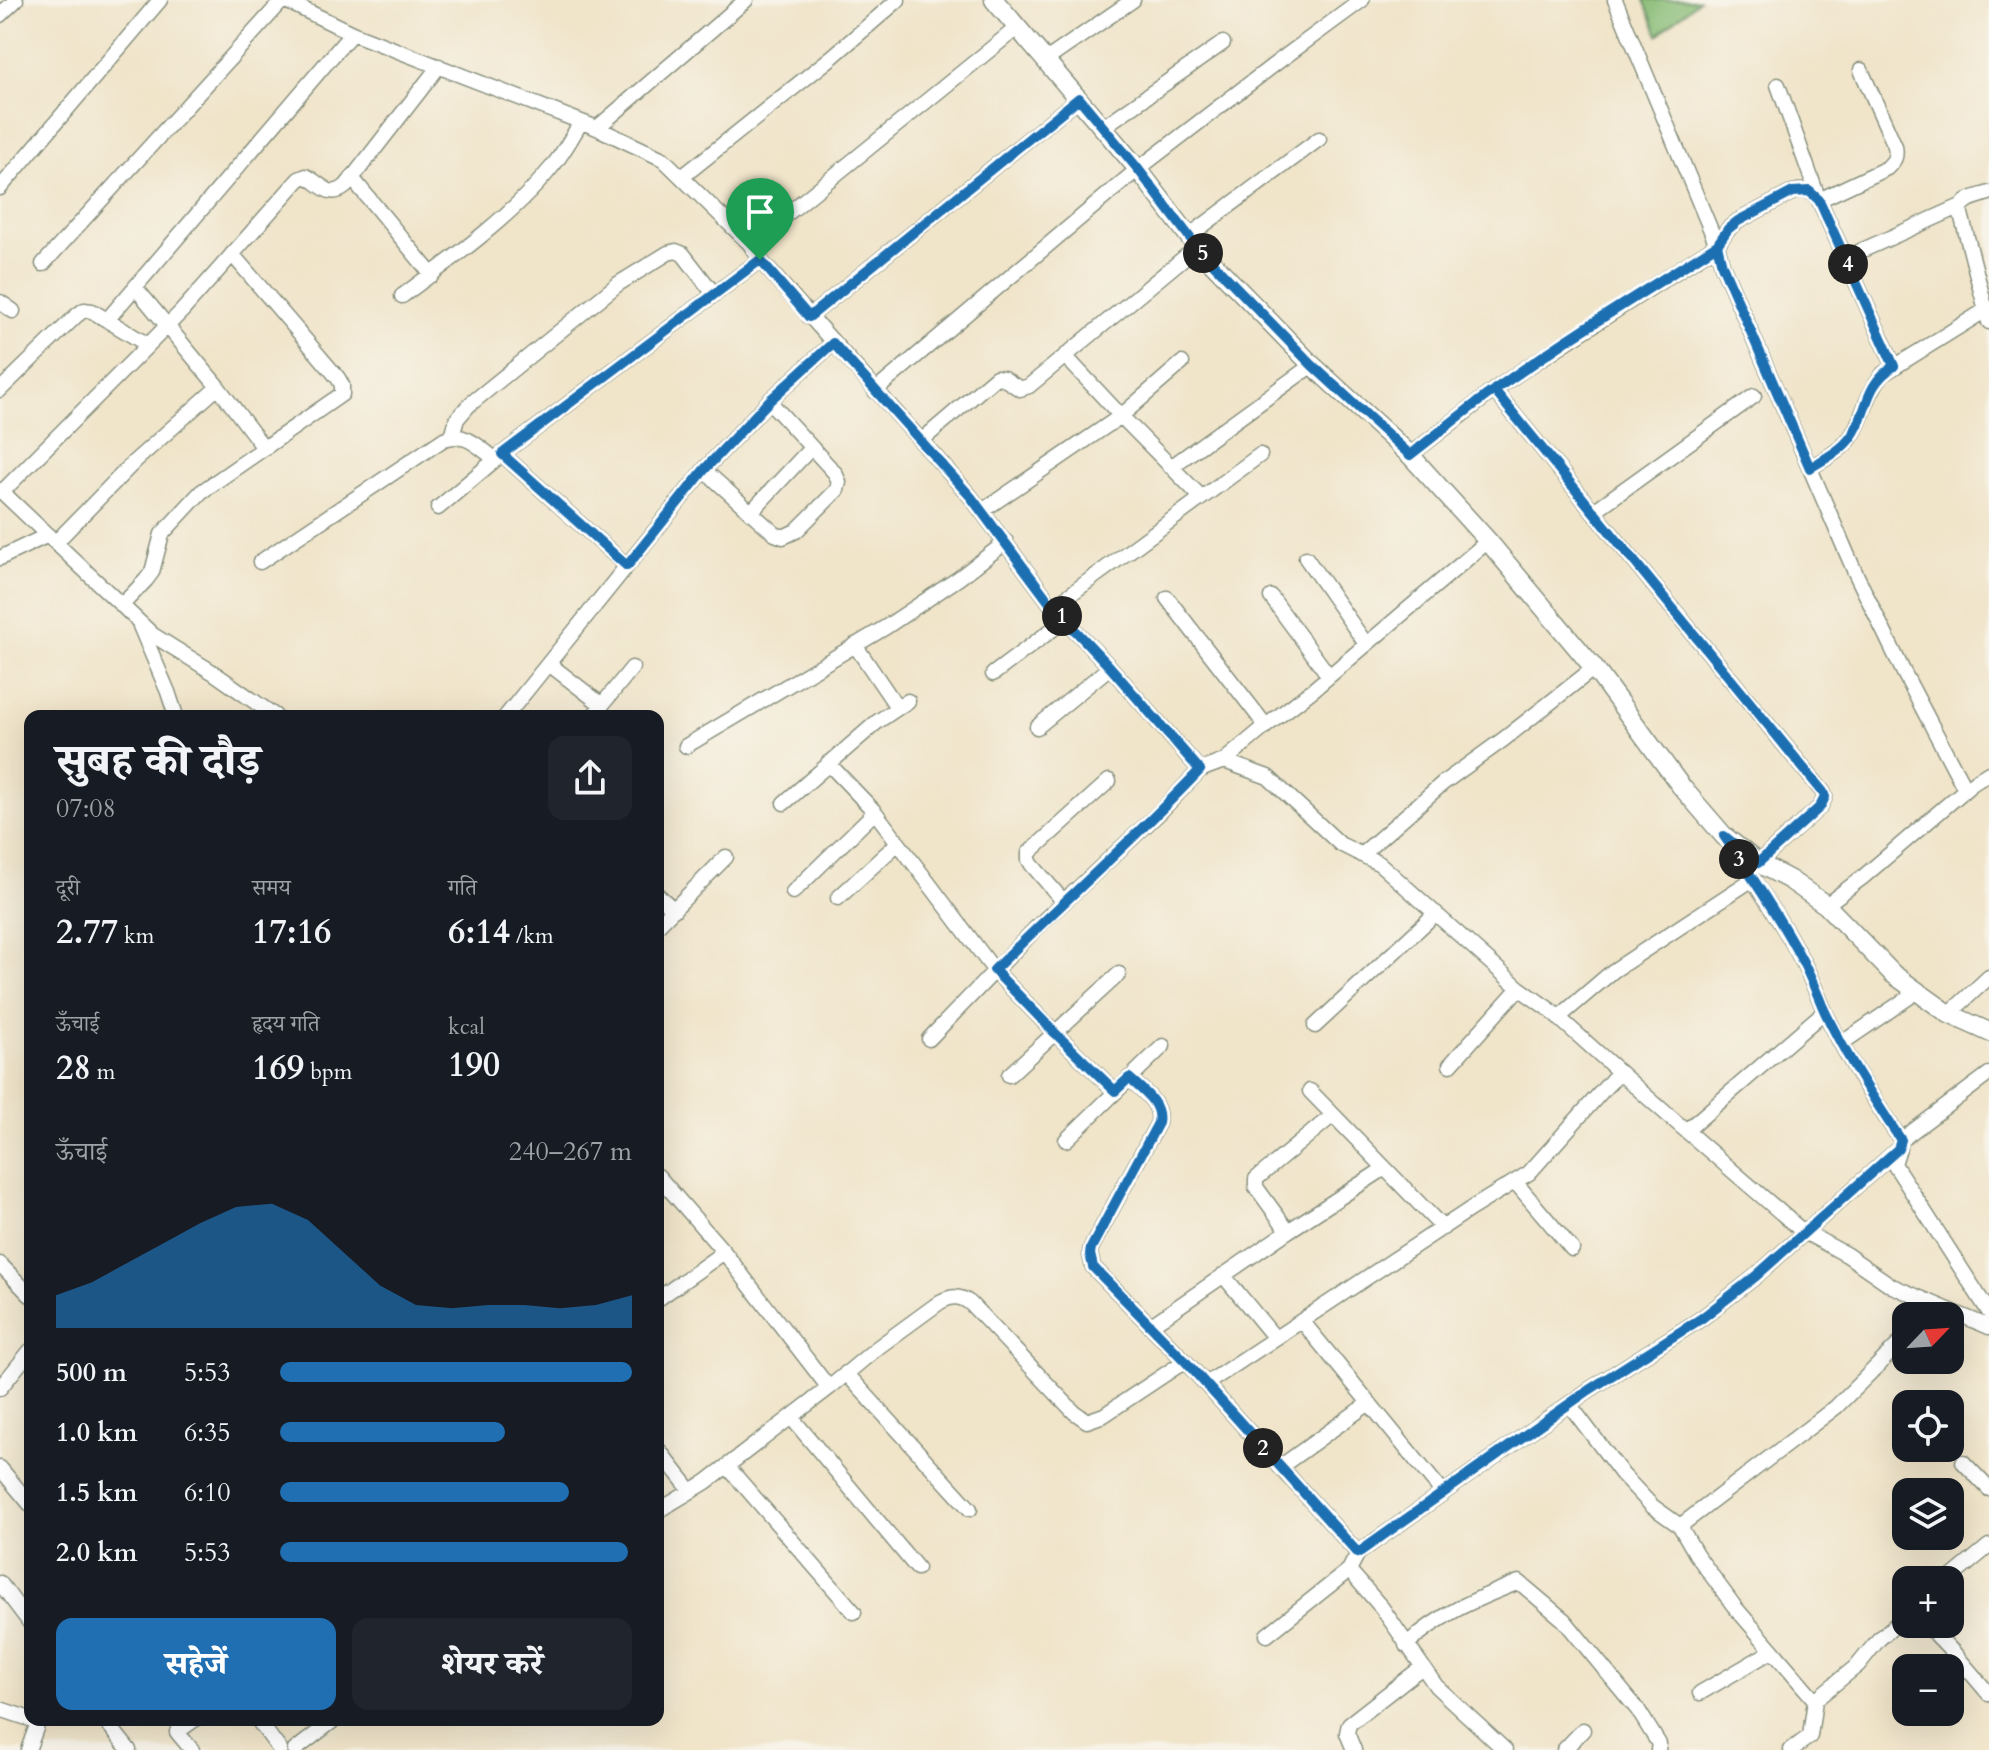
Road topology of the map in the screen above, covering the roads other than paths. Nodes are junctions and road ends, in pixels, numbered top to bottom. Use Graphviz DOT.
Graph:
graph roads {
  1 [pos="16,0"];
  2 [pos="160,0"];
  3 [pos="284,0"];
  4 [pos="746,0"];
  5 [pos="898,0"];
  6 [pos="994,0"];
  7 [pos="1133,0"];
  8 [pos="1362,0"];
  9 [pos="1615,0"];
  10 [pos="0,15"];
  11 [pos="1018,27"];
  12 [pos="352,33"];
  13 [pos="1223,43"];
  14 [pos="1046,60"];
  15 [pos="439,66"];
  16 [pos="1861,70"];
  17 [pos="1778,85"];
  18 [pos="1079,98"];
  19 [pos="581,122"];
  20 [pos="1103,127"];
  21 [pos="597,128"];
  22 [pos="1319,139"];
  23 [pos="1138,169"];
  24 [pos="682,177"];
  25 [pos="352,178"];
  26 [pos="0,188"];
  27 [pos="1989,193"];
  28 [pos="1819,200"];
  29 [pos="1961,206"];
  30 [pos="1193,241"];
  31 [pos="750,244"];
  32 [pos="1717,245"];
  33 [pos="232,254"];
  34 [pos="1845,258"];
  35 [pos="760,260"];
  36 [pos="43,264"];
  37 [pos="432,275"];
  38 [pos="135,287"];
  39 [pos="714,294"];
  40 [pos="402,296"];
  41 [pos="0,302"];
  42 [pos="13,311"];
  43 [pos="1988,313"];
  44 [pos="809,317"];
  45 [pos="107,320"];
  46 [pos="167,326"];
  47 [pos="833,343"];
  48 [pos="148,345"];
  49 [pos="1065,356"];
  50 [pos="1182,363"];
  51 [pos="1312,365"];
  52 [pos="1894,366"];
  53 [pos="218,387"];
  54 [pos="0,390"];
  55 [pos="1494,390"];
  56 [pos="875,391"];
  57 [pos="1754,396"];
  58 [pos="769,401"];
  59 [pos="1121,416"];
  60 [pos="452,436"];
  61 [pos="921,441"];
  62 [pos="264,448"];
  63 [pos="811,448"];
  64 [pos="1260,455"];
  65 [pos="1410,455"];
  66 [pos="498,456"];
  67 [pos="1171,467"];
  68 [pos="1810,468"];
  69 [pos="704,470"];
  70 [pos="1,491"];
  71 [pos="1201,497"];
  72 [pos="438,508"];
  73 [pos="982,511"];
  74 [pos="1594,511"];
  75 [pos="751,512"];
  76 [pos="52,538"];
  77 [pos="1488,541"];
  78 [pos="1006,542"];
  79 [pos="0,558"];
  80 [pos="1306,558"];
  81 [pos="260,562"];
  82 [pos="627,566"];
  83 [pos="1271,597"];
  84 [pos="1167,598"];
  85 [pos="122,605"];
  86 [pos="1053,607"];
  87 [pos="1065,620"];
  88 [pos="139,622"];
  89 [pos="1366,644"];
  90 [pos="855,645"];
  91 [pos="549,664"];
  92 [pos="1110,667"];
  93 [pos="632,668"];
  94 [pos="1594,668"];
  95 [pos="993,674"];
  96 [pos="1329,676"];
  97 [pos="174,710"];
  98 [pos="266,710"];
  99 [pos="511,710"];
  100 [pos="598,710"];
  101 [pos="1266,726"];
  102 [pos="1037,727"];
  103 [pos="686,746"];
  104 [pos="1224,761"];
  105 [pos="828,763"];
  106 [pos="1200,770"];
  107 [pos="1989,773"];
  108 [pos="1109,781"];
  109 [pos="1965,789"];
  110 [pos="784,803"];
  111 [pos="875,812"];
  112 [pos="898,843"];
  113 [pos="1361,855"];
  114 [pos="726,857"];
  115 [pos="1756,871"];
  116 [pos="793,892"];
  117 [pos="838,898"];
  118 [pos="664,901"];
  119 [pos="1064,902"];
  120 [pos="1826,905"];
  121 [pos="674,910"];
  122 [pos="1436,913"];
  123 [pos="664,919"];
  124 [pos="994,970"];
  125 [pos="1119,974"];
  126 [pos="1989,977"];
  127 [pos="1519,988"];
  128 [pos="1918,991"];
  129 [pos="1825,1011"];
  130 [pos="1949,1014"];
  131 [pos="1558,1018"];
  132 [pos="1315,1026"];
  133 [pos="1989,1032"];
  134 [pos="1055,1033"];
  135 [pos="929,1039"];
  136 [pos="1842,1043"];
  137 [pos="1163,1046"];
  138 [pos="1450,1065"];
  139 [pos="1619,1072"];
  140 [pos="1989,1074"];
  141 [pos="1009,1075"];
  142 [pos="1129,1078"];
  143 [pos="1115,1091"];
  144 [pos="1310,1091"];
  145 [pos="1333,1115"];
  146 [pos="1687,1130"];
  147 [pos="1066,1140"];
  148 [pos="1900,1144"];
  149 [pos="1385,1168"];
  150 [pos="664,1183"];
  151 [pos="1516,1183"];
  152 [pos="1443,1228"];
  153 [pos="1288,1231"];
  154 [pos="1805,1232"];
  155 [pos="1572,1249"];
  156 [pos="724,1252"];
  157 [pos="0,1264"];
  158 [pos="1223,1275"];
  159 [pos="24,1289"];
  160 [pos="664,1295"];
  161 [pos="1919,1302"];
  162 [pos="1989,1312"];
  163 [pos="1964,1320"];
  164 [pos="1302,1321"];
  165 [pos="1150,1326"];
  166 [pos="1989,1327"];
  167 [pos="1275,1338"];
  168 [pos="1892,1351"];
  169 [pos="24,1358"];
  170 [pos="1185,1361"];
  171 [pos="846,1373"];
  172 [pos="1206,1384"];
  173 [pos="0,1388"];
  174 [pos="829,1388"];
  175 [pos="1369,1403"];
  176 [pos="1569,1404"];
  177 [pos="791,1417"];
  178 [pos="664,1457"];
  179 [pos="1963,1462"];
  180 [pos="727,1466"];
  181 [pos="1280,1467"];
  182 [pos="0,1468"];
  183 [pos="1989,1489"];
  184 [pos="691,1491"];
  185 [pos="1443,1493"];
  186 [pos="24,1497"];
  187 [pos="664,1507"];
  188 [pos="970,1509"];
  189 [pos="1680,1526"];
  190 [pos="1989,1546"];
  191 [pos="1358,1553"];
  192 [pos="1964,1567"];
  193 [pos="917,1568"];
  194 [pos="1349,1570"];
  195 [pos="0,1583"];
  196 [pos="854,1612"];
  197 [pos="24,1615"];
  198 [pos="1892,1628"];
  199 [pos="1267,1635"];
  200 [pos="1940,1638"];
  201 [pos="1406,1645"];
  202 [pos="1772,1651"];
  203 [pos="1422,1667"];
  204 [pos="1700,1693"];
  205 [pos="1989,1694"];
  206 [pos="1815,1700"];
  207 [pos="0,1709"];
  208 [pos="24,1717"];
  209 [pos="34,1726"];
  210 [pos="110,1726"];
  211 [pos="186,1726"];
  212 [pos="262,1726"];
  213 [pos="326,1726"];
  214 [pos="1583,1730"];
  215 [pos="28,1750"];
  216 [pos="129,1750"];
  217 [pos="192,1750"];
  218 [pos="280,1750"];
  219 [pos="295,1750"];
  220 [pos="1354,1750"];
  221 [pos="1505,1750"];
  222 [pos="1564,1750"];
  223 [pos="1658,1750"];
  224 [pos="1791,1750"];
  1 -- 10 [label="street"];
  2 -- 26 [label="street"];
  3 -- 12 [label="street"];
  3 -- 36 [label="street"];
  4 -- 21 [label="street"];
  5 -- 24 [label="street"];
  6 -- 11 [label="street"];
  7 -- 14 [label="street"];
  8 -- 23 [label="street"];
  9 -- 32 [label="street"];
  11 -- 14 [label="street"];
  11 -- 31 [label="street"];
  12 -- 15 [label="street"];
  12 -- 38 [label="street"];
  13 -- 20 [label="street"];
  14 -- 18 [label="street"];
  15 -- 19 [label="street"];
  15 -- 25 [label="street"];
  16 -- 28 [label="street"];
  17 -- 28 [label="street"];
  18 -- 20 [label="street"];
  18 -- 44 [label="street"];
  19 -- 21 [label="street"];
  19 -- 37 [label="street"];
  20 -- 23 [label="street"];
  21 -- 24 [label="street"];
  22 -- 30 [label="street"];
  23 -- 30 [label="street"];
  23 -- 56 [label="street"];
  24 -- 31 [label="street"];
  25 -- 33 [label="street"];
  25 -- 37 [label="street"];
  27 -- 29 [label="street"];
  28 -- 32 [label="street"];
  28 -- 34 [label="street"];
  29 -- 34 [label="street"];
  29 -- 43 [label="street"];
  30 -- 49 [label="street"];
  30 -- 51 [label="street"];
  31 -- 35 [label="street"];
  32 -- 55 [label="street"];
  32 -- 68 [label="street"];
  33 -- 46 [label="street"];
  33 -- 62 [label="street"];
  34 -- 52 [label="street"];
  35 -- 39 [label="street"];
  35 -- 44 [label="street"];
  37 -- 40 [label="street"];
  38 -- 45 [label="street"];
  38 -- 46 [label="street"];
  39 -- 60 [label="street"];
  39 -- 66 [label="street"];
  41 -- 42 [label="street"];
  43 -- 52 [label="street"];
  44 -- 47 [label="street"];
  45 -- 48 [label="street"];
  45 -- 54 [label="street"];
  46 -- 48 [label="street"];
  46 -- 53 [label="street"];
  47 -- 56 [label="street"];
  47 -- 58 [label="street"];
  48 -- 70 [label="street"];
  49 -- 59 [label="street"];
  49 -- 61 [label="street"];
  50 -- 59 [label="street"];
  51 -- 65 [label="street"];
  51 -- 67 [label="street"];
  52 -- 68 [label="street"];
  53 -- 62 [label="street"];
  53 -- 76 [label="street"];
  55 -- 65 [label="street"];
  55 -- 74 [label="street"];
  56 -- 61 [label="street"];
  57 -- 74 [label="street"];
  58 -- 63 [label="street"];
  58 -- 69 [label="street"];
  59 -- 67 [label="street"];
  59 -- 73 [label="street"];
  60 -- 66 [label="street"];
  60 -- 81 [label="street"];
  61 -- 73 [label="street"];
  62 -- 85 [label="street"];
  63 -- 75 [label="street"];
  63 -- 75 [label="street"];
  64 -- 71 [label="street"];
  65 -- 77 [label="street"];
  66 -- 72 [label="street"];
  66 -- 82 [label="street"];
  67 -- 71 [label="street"];
  68 -- 109 [label="street"];
  69 -- 75 [label="street"];
  69 -- 82 [label="street"];
  70 -- 76 [label="street"];
  71 -- 86 [label="street"];
  73 -- 78 [label="street"];
  74 -- 115 [label="street"];
  76 -- 79 [label="street"];
  76 -- 85 [label="street"];
  77 -- 89 [label="street"];
  77 -- 94 [label="street"];
  78 -- 86 [label="street"];
  78 -- 90 [label="street"];
  80 -- 89 [label="street"];
  82 -- 91 [label="street"];
  83 -- 96 [label="street"];
  84 -- 101 [label="street"];
  85 -- 88 [label="street"];
  86 -- 87 [label="street"];
  87 -- 92 [label="street"];
  87 -- 95 [label="street"];
  88 -- 97 [label="street"];
  88 -- 98 [label="street"];
  89 -- 96 [label="street"];
  90 -- 103 [label="street"];
  90 -- 105 [label="street"];
  91 -- 99 [label="street"];
  91 -- 100 [label="street"];
  92 -- 102 [label="street"];
  92 -- 106 [label="street"];
  93 -- 100 [label="street"];
  94 -- 113 [label="street"];
  94 -- 115 [label="street"];
  96 -- 101 [label="street"];
  101 -- 104 [label="street"];
  104 -- 106 [label="street"];
  104 -- 113 [label="street"];
  105 -- 110 [label="street"];
  105 -- 111 [label="street"];
  106 -- 119 [label="street"];
  107 -- 109 [label="street"];
  108 -- 119 [label="street"];
  109 -- 120 [label="street"];
  111 -- 112 [label="street"];
  111 -- 116 [label="street"];
  112 -- 117 [label="street"];
  112 -- 124 [label="street"];
  113 -- 122 [label="street"];
  114 -- 121 [label="street"];
  115 -- 120 [label="street"];
  115 -- 129 [label="street"];
  115 -- 131 [label="street"];
  118 -- 121 [label="street"];
  119 -- 124 [label="street"];
  120 -- 128 [label="street"];
  121 -- 123 [label="street"];
  122 -- 127 [label="street"];
  122 -- 132 [label="street"];
  124 -- 134 [label="street"];
  124 -- 135 [label="street"];
  125 -- 134 [label="street"];
  126 -- 130 [label="street"];
  127 -- 131 [label="street"];
  127 -- 138 [label="street"];
  128 -- 130 [label="street"];
  128 -- 136 [label="street"];
  129 -- 136 [label="street"];
  129 -- 146 [label="street"];
  130 -- 133 [label="street"];
  131 -- 139 [label="street"];
  134 -- 141 [label="street"];
  134 -- 143 [label="street"];
  136 -- 148 [label="street"];
  137 -- 142 [label="street"];
  139 -- 146 [label="street"];
  139 -- 151 [label="street"];
  140 -- 148 [label="street"];
  142 -- 143 [label="street"];
  142 -- 165 [label="street"];
  143 -- 147 [label="street"];
  144 -- 145 [label="street"];
  145 -- 149 [label="street"];
  145 -- 153 [label="street"];
  146 -- 154 [label="street"];
  148 -- 154 [label="street"];
  148 -- 162 [label="street"];
  149 -- 152 [label="street"];
  149 -- 153 [label="street"];
  150 -- 156 [label="street"];
  151 -- 152 [label="street"];
  151 -- 155 [label="street"];
  152 -- 164 [label="street"];
  153 -- 158 [label="street"];
  154 -- 161 [label="street"];
  154 -- 176 [label="street"];
  156 -- 160 [label="street"];
  156 -- 174 [label="street"];
  157 -- 159 [label="street"];
  158 -- 165 [label="street"];
  158 -- 167 [label="street"];
  163 -- 166 [label="street"];
  164 -- 167 [label="street"];
  164 -- 175 [label="street"];
  165 -- 170 [label="street"];
  167 -- 172 [label="street"];
  168 -- 189 [label="street"];
  169 -- 173 [label="street"];
  170 -- 171 [label="street"];
  170 -- 172 [label="street"];
  171 -- 174 [label="street"];
  171 -- 188 [label="street"];
  172 -- 181 [label="street"];
  174 -- 177 [label="street"];
  175 -- 181 [label="street"];
  175 -- 185 [label="street"];
  176 -- 185 [label="street"];
  176 -- 189 [label="street"];
  177 -- 180 [label="street"];
  177 -- 193 [label="street"];
  178 -- 184 [label="street"];
  179 -- 183 [label="street"];
  180 -- 184 [label="street"];
  180 -- 196 [label="street"];
  181 -- 191 [label="street"];
  182 -- 186 [label="street"];
  184 -- 187 [label="street"];
  185 -- 191 [label="street"];
  189 -- 202 [label="street"];
  190 -- 192 [label="street"];
  191 -- 194 [label="street"];
  194 -- 199 [label="street"];
  194 -- 201 [label="street"];
  195 -- 197 [label="street"];
  198 -- 206 [label="street"];
  200 -- 205 [label="street"];
  201 -- 203 [label="street"];
  201 -- 223 [label="street"];
  202 -- 204 [label="street"];
  202 -- 206 [label="street"];
  203 -- 220 [label="street"];
  203 -- 221 [label="street"];
  206 -- 224 [label="street"];
  207 -- 208 [label="street"];
  209 -- 215 [label="street"];
  210 -- 216 [label="street"];
  211 -- 217 [label="street"];
  212 -- 218 [label="street"];
  213 -- 219 [label="street"];
  214 -- 222 [label="street"];
}
